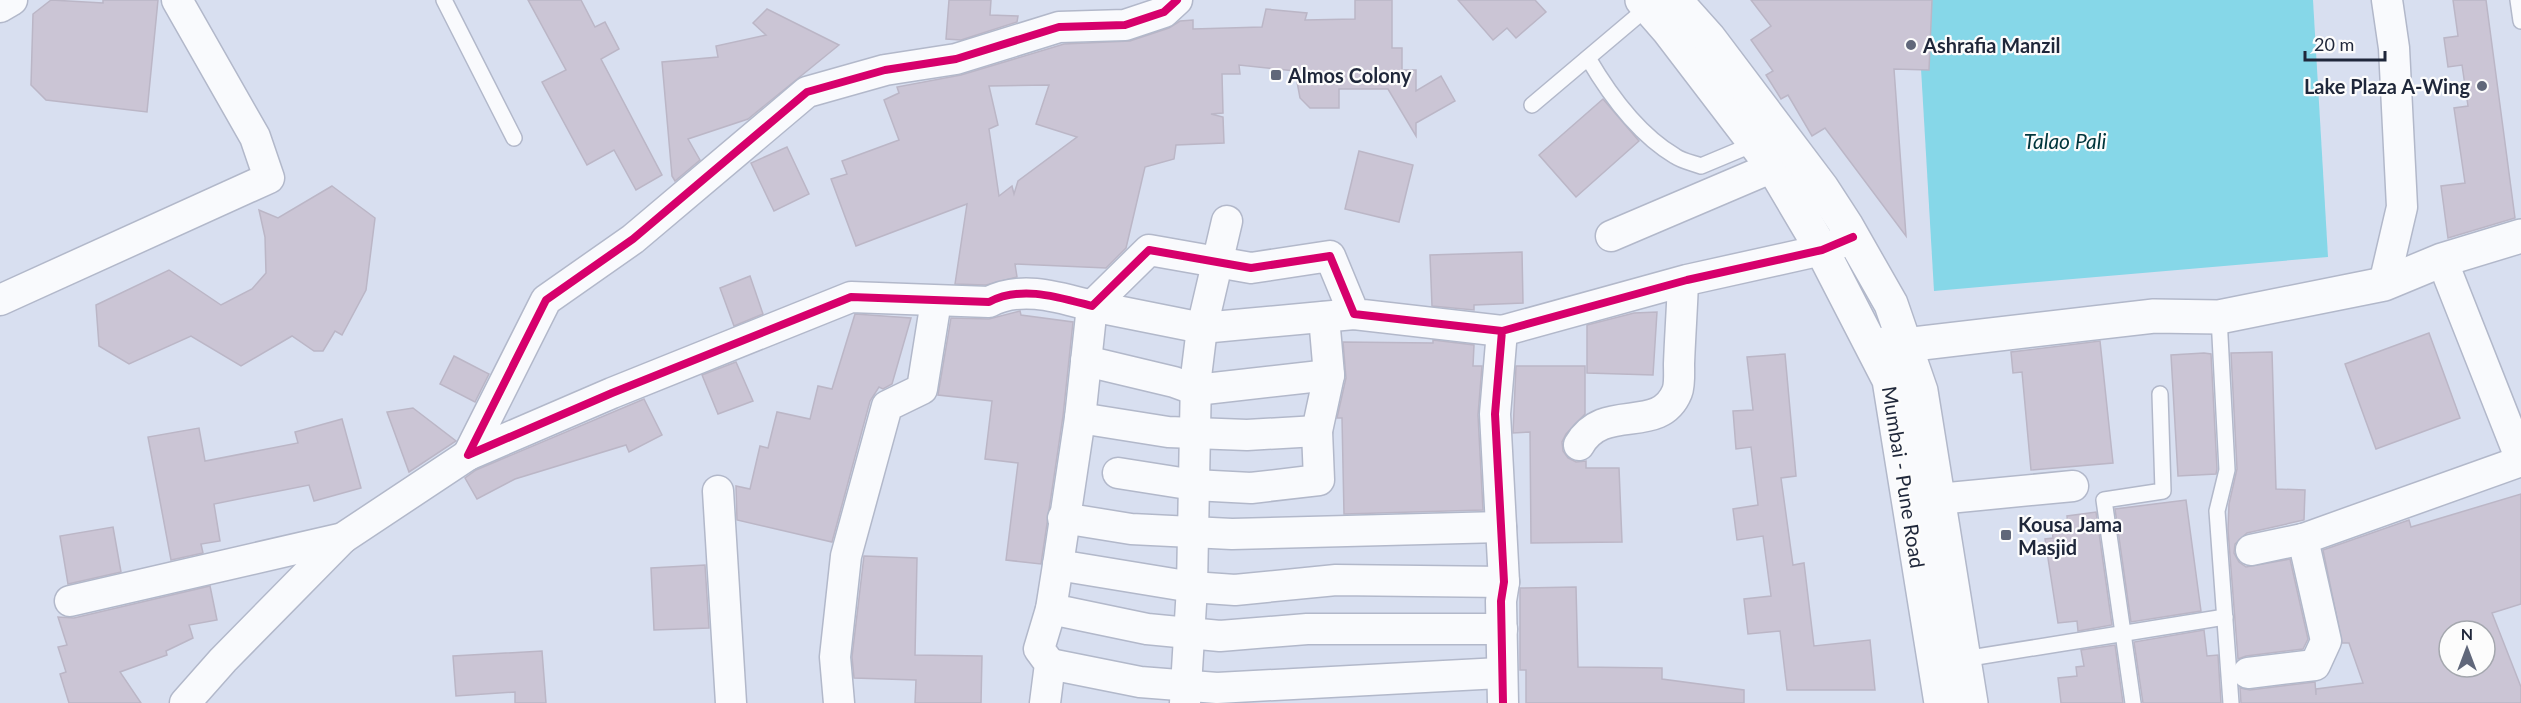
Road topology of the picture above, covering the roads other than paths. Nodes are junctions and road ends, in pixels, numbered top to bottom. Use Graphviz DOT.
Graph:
graph roads {
  1 [pos="12,0"];
  2 [pos="177,0"];
  3 [pos="444,0"];
  4 [pos="1177,0"];
  5 [pos="2387,0"];
  6 [pos="2518,0"];
  7 [pos="1655,2"];
  8 [pos="0,7"];
  9 [pos="2521,21"];
  10 [pos="1588,58"];
  11 [pos="1532,105"];
  12 [pos="514,138"];
  13 [pos="1765,155"];
  14 [pos="1227,221"];
  15 [pos="1611,236"];
  16 [pos="1853,237"];
  17 [pos="2521,237"];
  18 [pos="1822,250"];
  19 [pos="2442,260"];
  20 [pos="1217,264"];
  21 [pos="1683,282"];
  22 [pos="2384,284"];
  23 [pos="0,300"];
  24 [pos="936,301"];
  25 [pos="1092,306"];
  26 [pos="1354,314"];
  27 [pos="1324,317"];
  28 [pos="2218,317"];
  29 [pos="1202,328"];
  30 [pos="1502,331"];
  31 [pos="1871,343"];
  32 [pos="1905,345"];
  33 [pos="1086,361"];
  34 [pos="1329,375"];
  35 [pos="1196,390"];
  36 [pos="2160,394"];
  37 [pos="1080,418"];
  38 [pos="1317,431"];
  39 [pos="1195,433"];
  40 [pos="1579,445"];
  41 [pos="468,455"];
  42 [pos="2521,460"];
  43 [pos="1118,473"];
  44 [pos="1194,485"];
  45 [pos="2073,486"];
  46 [pos="718,491"];
  47 [pos="1938,499"];
  48 [pos="1063,518"];
  49 [pos="1501,526"];
  50 [pos="1192,531"];
  51 [pos="344,538"];
  52 [pos="2303,538"];
  53 [pos="2251,550"];
  54 [pos="1058,565"];
  55 [pos="1504,582"];
  56 [pos="1192,587"];
  57 [pos="70,601"];
  58 [pos="1050,609"];
  59 [pos="2225,617"];
  60 [pos="1502,628"];
  61 [pos="1187,632"];
  62 [pos="2123,634"];
  63 [pos="1964,659"];
  64 [pos="1050,664"];
  65 [pos="1500,673"];
  66 [pos="2248,673"];
  67 [pos="1185,694"];
  68 [pos="185,703"];
  69 [pos="731,703"];
  70 [pos="839,703"];
  71 [pos="1045,703"];
  72 [pos="1503,703"];
  73 [pos="1941,703"];
  74 [pos="1971,703"];
  75 [pos="2133,703"];
  76 [pos="2232,703"];
  1 -- 8 [label="street"];
  2 -- 23 [label="street"];
  3 -- 12 [label="lane"];
  4 -- 41 [label="street"];
  5 -- 22 [label="street"];
  6 -- 9 [label="lane"];
  7 -- 10 [label="lane"];
  7 -- 13 [label="main road, Mumbai - Pune Road"];
  7 -- 16 [label="main road, Mumbai - Pune Road"];
  10 -- 11 [label="lane"];
  10 -- 13 [label="lane"];
  13 -- 15 [label="street"];
  13 -- 18 [label="main road, Mumbai - Pune Road"];
  14 -- 20 [label="street"];
  16 -- 18 [label="street"];
  16 -- 32 [label="main road, Mumbai - Pune Road"];
  17 -- 19 [label="main road"];
  18 -- 21 [label="street"];
  18 -- 31 [label="main road, Mumbai - Pune Road"];
  19 -- 22 [label="main road"];
  19 -- 42 [label="street"];
  20 -- 25 [label="street"];
  20 -- 26 [label="street"];
  20 -- 29 [label="street"];
  21 -- 30 [label="street"];
  21 -- 40 [label="street"];
  22 -- 28 [label="main road"];
  24 -- 25 [label="street"];
  24 -- 41 [label="street"];
  24 -- 70 [label="street"];
  25 -- 29 [label="street"];
  25 -- 33 [label="street"];
  26 -- 27 [label="street"];
  26 -- 30 [label="street"];
  27 -- 29 [label="street"];
  27 -- 34 [label="street"];
  28 -- 32 [label="main road"];
  28 -- 59 [label="lane"];
  29 -- 35 [label="street"];
  30 -- 49 [label="street"];
  31 -- 32 [label="main road"];
  31 -- 73 [label="main road, Mumbai - Pune Road"];
  32 -- 47 [label="main road, Mumbai - Pune Road"];
  33 -- 35 [label="street"];
  33 -- 37 [label="street"];
  34 -- 35 [label="street"];
  34 -- 38 [label="street"];
  35 -- 39 [label="street"];
  36 -- 62 [label="lane"];
  37 -- 39 [label="street"];
  37 -- 48 [label="street"];
  38 -- 39 [label="street"];
  38 -- 44 [label="street"];
  39 -- 44 [label="street"];
  41 -- 51 [label="street"];
  42 -- 52 [label="street"];
  43 -- 44 [label="street"];
  44 -- 50 [label="street"];
  45 -- 47 [label="street"];
  46 -- 69 [label="street"];
  47 -- 63 [label="main road, Mumbai - Pune Road"];
  48 -- 50 [label="street"];
  48 -- 54 [label="street"];
  49 -- 50 [label="street"];
  49 -- 55 [label="street"];
  50 -- 56 [label="street"];
  51 -- 57 [label="street"];
  51 -- 68 [label="street"];
  52 -- 53 [label="street"];
  52 -- 66 [label="street"];
  54 -- 56 [label="street"];
  54 -- 58 [label="street"];
  55 -- 56 [label="street"];
  55 -- 60 [label="street"];
  56 -- 61 [label="street"];
  58 -- 61 [label="street"];
  58 -- 64 [label="street"];
  59 -- 62 [label="lane"];
  59 -- 76 [label="lane"];
  60 -- 61 [label="street"];
  60 -- 65 [label="street"];
  61 -- 67 [label="street"];
  62 -- 63 [label="lane"];
  62 -- 75 [label="lane"];
  63 -- 74 [label="main road, Mumbai - Pune Road"];
  64 -- 67 [label="street"];
  64 -- 71 [label="street"];
  65 -- 67 [label="street"];
  65 -- 72 [label="street"];
}
